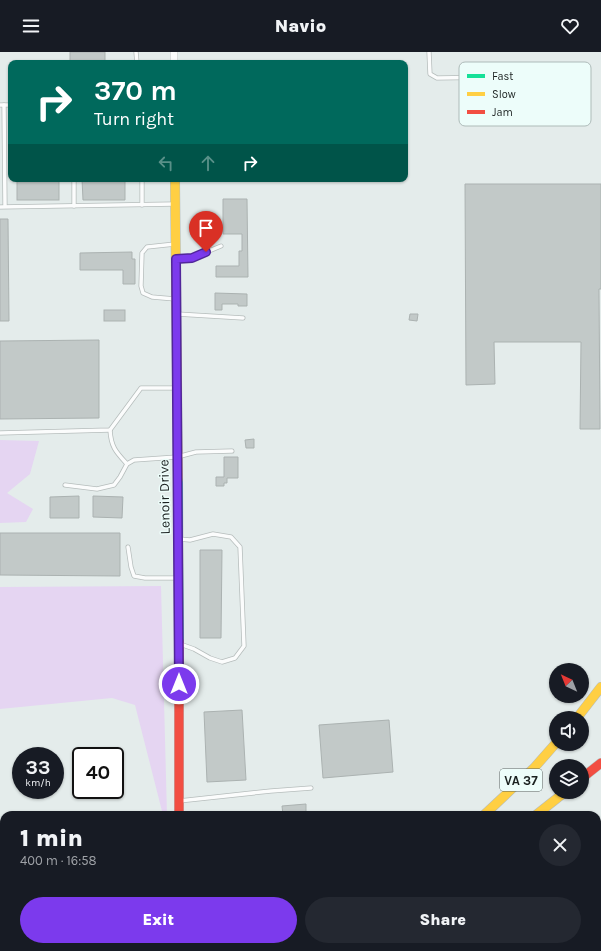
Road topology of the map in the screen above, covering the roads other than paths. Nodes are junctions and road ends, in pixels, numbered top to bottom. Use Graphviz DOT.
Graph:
graph roads {
  1 [pos="429,52"];
  2 [pos="459,78"];
  3 [pos="2,105"];
  4 [pos="74,182"];
  5 [pos="142,182"];
  6 [pos="176,182"];
  7 [pos="176,204"];
  8 [pos="142,205"];
  9 [pos="0,206"];
  10 [pos="5,206"];
  11 [pos="74,206"];
  12 [pos="176,244"];
  13 [pos="221,246"];
  14 [pos="176,259"];
  15 [pos="176,299"];
  16 [pos="176,314"];
  17 [pos="242,318"];
  18 [pos="176,388"];
  19 [pos="110,430"];
  20 [pos="0,433"];
  21 [pos="232,451"];
  22 [pos="177,456"];
  23 [pos="127,464"];
  24 [pos="65,485"];
  25 [pos="178,539"];
  26 [pos="128,547"];
  27 [pos="179,578"];
  28 [pos="179,644"];
  29 [pos="601,687"];
  30 [pos="582,711"];
  31 [pos="549,751"];
  32 [pos="601,763"];
  33 [pos="589,772"];
  34 [pos="311,788"];
  35 [pos="556,799"];
  36 [pos="178,801"];
  37 [pos="179,811"];
  38 [pos="488,811"];
  39 [pos="541,811"];
  1 -- 2 [label="lane"];
  3 -- 10 [label="lane"];
  4 -- 11 [label="lane"];
  5 -- 8 [label="lane"];
  6 -- 7 [label="main road, Lenoir Drive"];
  7 -- 8 [label="lane"];
  7 -- 12 [label="main road, Lenoir Drive"];
  8 -- 11 [label="lane"];
  9 -- 10 [label="lane"];
  10 -- 11 [label="lane"];
  12 -- 14 [label="main road, Lenoir Drive"];
  12 -- 15 [label="lane"];
  13 -- 14 [label="lane"];
  14 -- 15 [label="main road, Lenoir Drive"];
  15 -- 16 [label="main road, Lenoir Drive"];
  16 -- 17 [label="lane"];
  16 -- 18 [label="main road, Lenoir Drive"];
  18 -- 19 [label="lane"];
  18 -- 22 [label="main road, Lenoir Drive"];
  19 -- 20 [label="lane"];
  19 -- 23 [label="lane"];
  21 -- 22 [label="lane"];
  22 -- 23 [label="lane"];
  22 -- 25 [label="main road, Lenoir Drive"];
  23 -- 24 [label="lane"];
  25 -- 27 [label="main road, Lenoir Drive"];
  25 -- 28 [label="lane"];
  26 -- 27 [label="lane"];
  27 -- 28 [label="main road, Lenoir Drive"];
  28 -- 36 [label="main road, Lenoir Drive"];
  29 -- 30 [label="main road"];
  31 -- 38 [label="main road, VA 37"];
  32 -- 33 [label="main road"];
  34 -- 36 [label="lane"];
  35 -- 39 [label="main road, VA 37"];
  36 -- 37 [label="main road, Lenoir Drive"];
}
